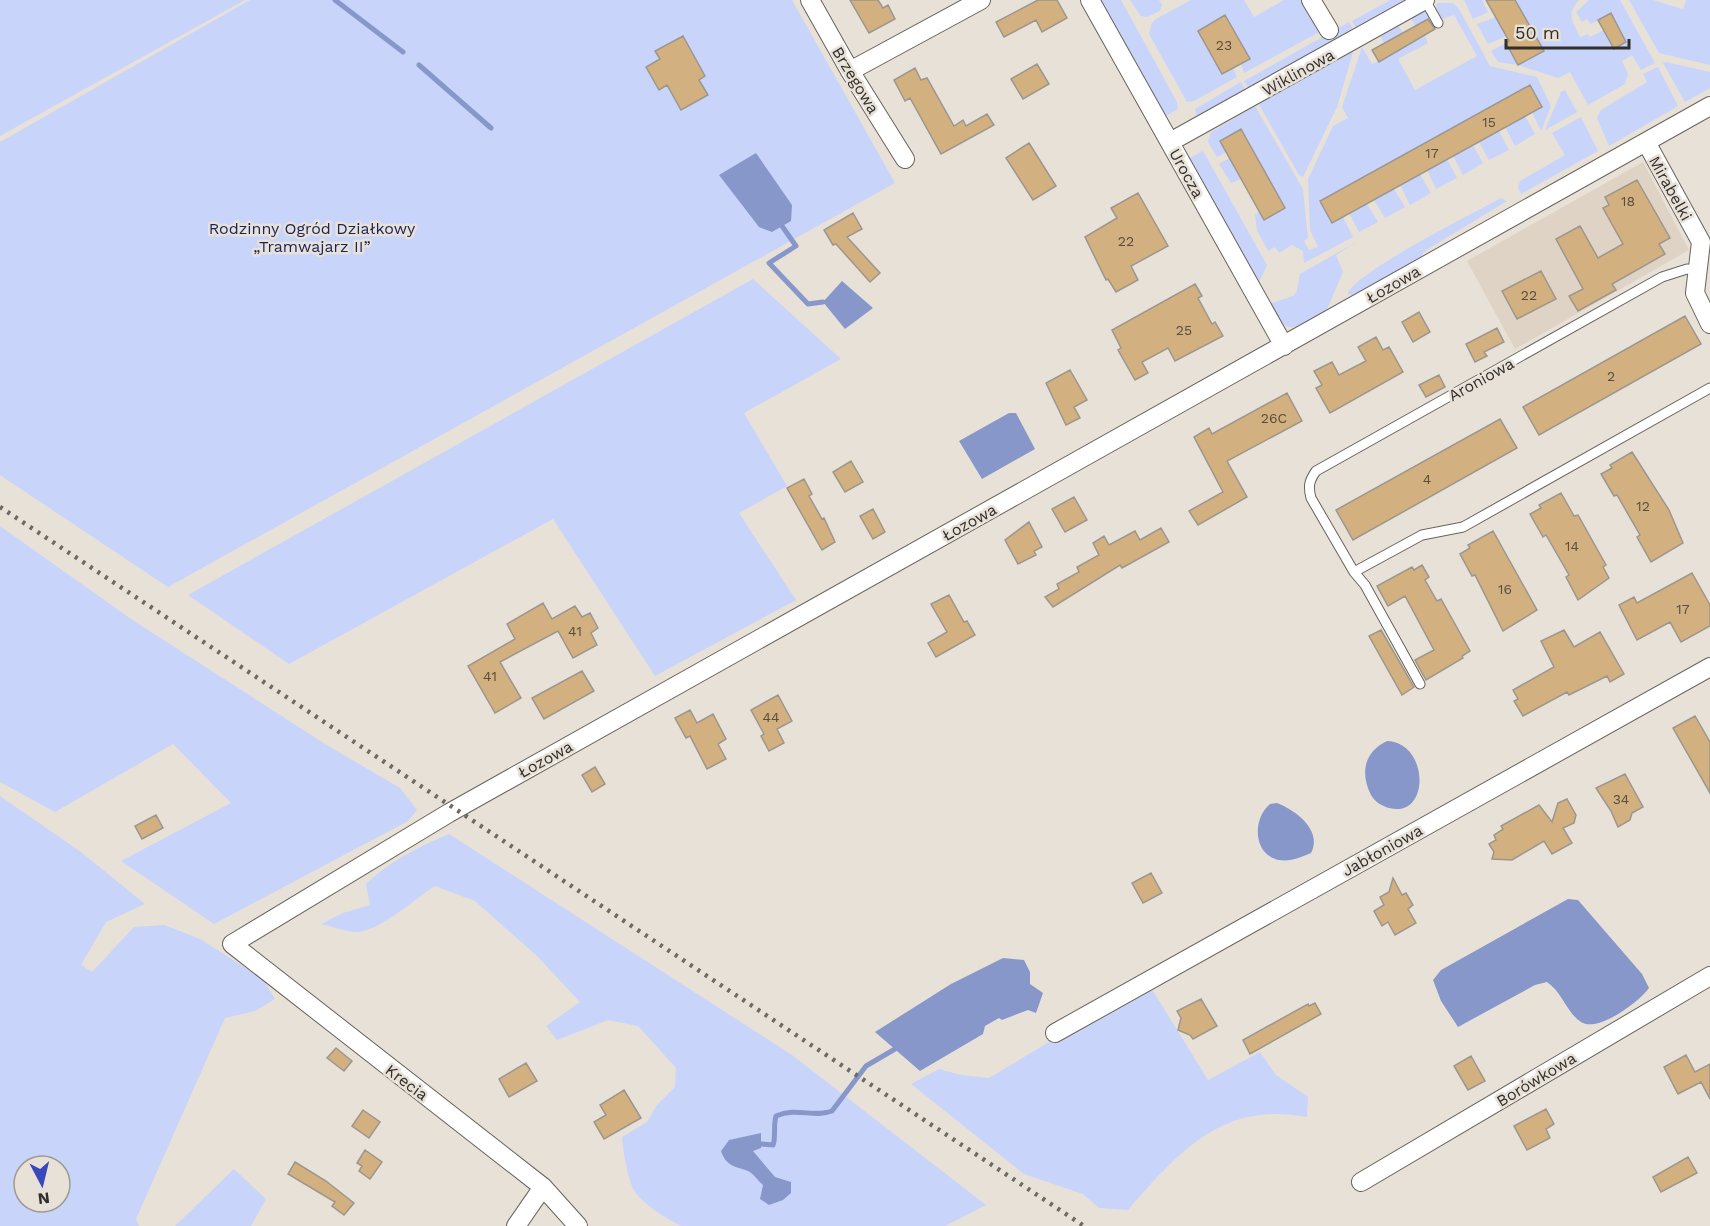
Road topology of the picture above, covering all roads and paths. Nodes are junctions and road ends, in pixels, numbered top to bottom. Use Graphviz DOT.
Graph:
graph roads {
  1 [pos="810,0"];
  2 [pos="981,0"];
  3 [pos="1090,0"];
  4 [pos="1311,0"];
  5 [pos="1425,0"];
  6 [pos="1438,23"];
  7 [pos="1329,30"];
  8 [pos="850,71"];
  9 [pos="1710,106"];
  10 [pos="1170,142"];
  11 [pos="1646,142"];
  12 [pos="905,159"];
  13 [pos="1699,270"];
  14 [pos="1710,324"];
  15 [pos="1284,346"];
  16 [pos="1710,388"];
  17 [pos="1354,572"];
  18 [pos="1710,667"];
  19 [pos="1420,684"];
  20 [pos="232,944"];
  21 [pos="1710,976"];
  22 [pos="1055,1033"];
  23 [pos="1361,1182"];
  24 [pos="543,1187"];
  25 [pos="516,1226"];
  26 [pos="578,1226"];
  1 -- 8 [label="street, Brzegowa"];
  2 -- 8 [label="street"];
  3 -- 10 [label="street, Urocza"];
  4 -- 7 [label="street"];
  5 -- 6 [label="lane"];
  5 -- 10 [label="street, Wiklinowa"];
  8 -- 12 [label="street, Brzegowa"];
  9 -- 11 [label="street, Łozowa"];
  10 -- 15 [label="street, Urocza"];
  11 -- 13 [label="street, Mirabelki"];
  11 -- 15 [label="street, Łozowa"];
  13 -- 14 [label="street"];
  13 -- 17 [label="lane, Aroniowa"];
  15 -- 20 [label="street, Łozowa"];
  16 -- 17 [label="lane"];
  17 -- 19 [label="lane, Aroniowa"];
  18 -- 22 [label="street, Jabłoniowa"];
  20 -- 24 [label="street, Krecia"];
  21 -- 23 [label="street, Borówkowa"];
  24 -- 25 [label="street"];
  24 -- 26 [label="street, Krecia"];
}
